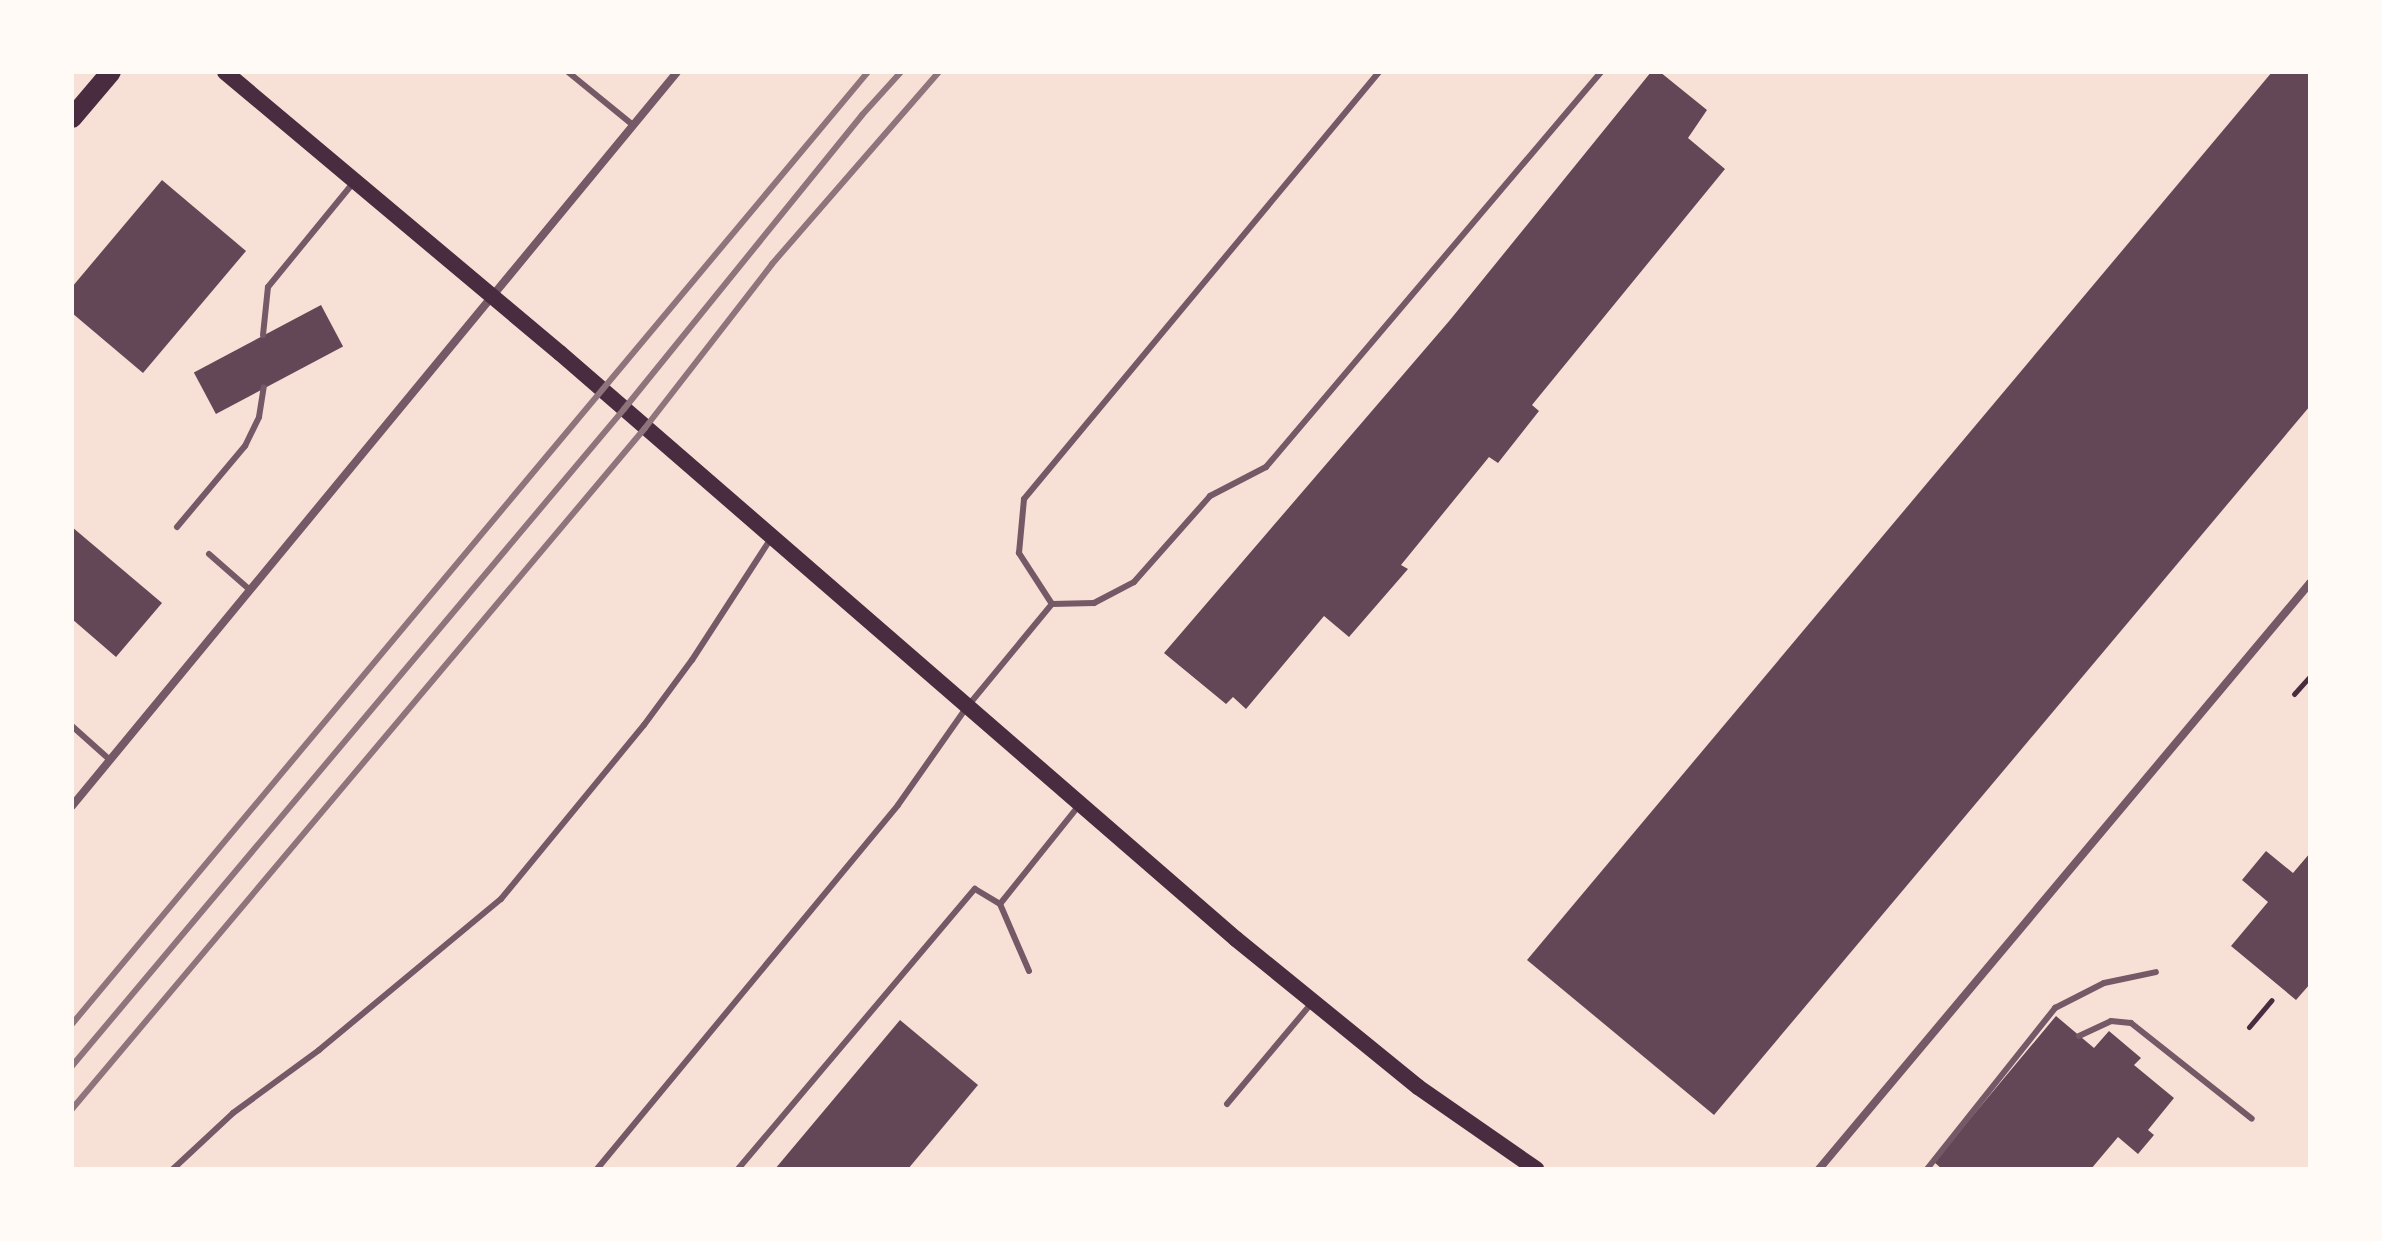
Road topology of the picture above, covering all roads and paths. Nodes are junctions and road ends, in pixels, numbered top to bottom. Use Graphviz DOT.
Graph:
graph roads {
  1 [pos="111,72"];
  2 [pos="225,72"];
  3 [pos="568,72"];
  4 [pos="677,72"];
  5 [pos="1379,72"];
  6 [pos="1601,72"];
  7 [pos="72,118"];
  8 [pos="633,125"];
  9 [pos="355,181"];
  10 [pos="492,296"];
  11 [pos="263,335"];
  12 [pos="264,387"];
  13 [pos="177,527"];
  14 [pos="772,537"];
  15 [pos="209,554"];
  16 [pos="2310,583"];
  17 [pos="250,590"];
  18 [pos="1052,604"];
  19 [pos="2310,676"];
  20 [pos="2294,694"];
  21 [pos="967,707"];
  22 [pos="72,726"];
  23 [pos="110,760"];
  24 [pos="1080,804"];
  25 [pos="72,806"];
  26 [pos="1000,904"];
  27 [pos="1029,971"];
  28 [pos="2156,972"];
  29 [pos="2272,1000"];
  30 [pos="1314,1001"];
  31 [pos="2249,1027"];
  32 [pos="2079,1036"];
  33 [pos="1227,1104"];
  34 [pos="2252,1119"];
  35 [pos="173,1169"];
  36 [pos="597,1169"];
  37 [pos="738,1169"];
  38 [pos="1536,1169"];
  39 [pos="1819,1169"];
  40 [pos="1927,1169"];
  1 -- 7 [label="main road"];
  2 -- 9 [label="main road"];
  3 -- 8 [label="lane"];
  4 -- 8 [label="street"];
  5 -- 18 [label="lane"];
  6 -- 18 [label="lane"];
  8 -- 10 [label="street"];
  9 -- 10 [label="main road"];
  9 -- 11 [label="lane"];
  10 -- 14 [label="main road"];
  10 -- 17 [label="street"];
  12 -- 13 [label="lane"];
  14 -- 21 [label="main road"];
  14 -- 35 [label="lane"];
  15 -- 17 [label="lane"];
  16 -- 39 [label="street"];
  17 -- 23 [label="street"];
  18 -- 21 [label="lane"];
  19 -- 20 [label="path"];
  21 -- 24 [label="main road"];
  21 -- 36 [label="lane"];
  22 -- 23 [label="lane"];
  23 -- 25 [label="street"];
  24 -- 26 [label="lane"];
  24 -- 30 [label="main road"];
  26 -- 27 [label="lane"];
  26 -- 37 [label="lane"];
  28 -- 40 [label="lane"];
  29 -- 31 [label="path"];
  30 -- 33 [label="lane"];
  30 -- 38 [label="main road"];
  32 -- 34 [label="lane"];
}
